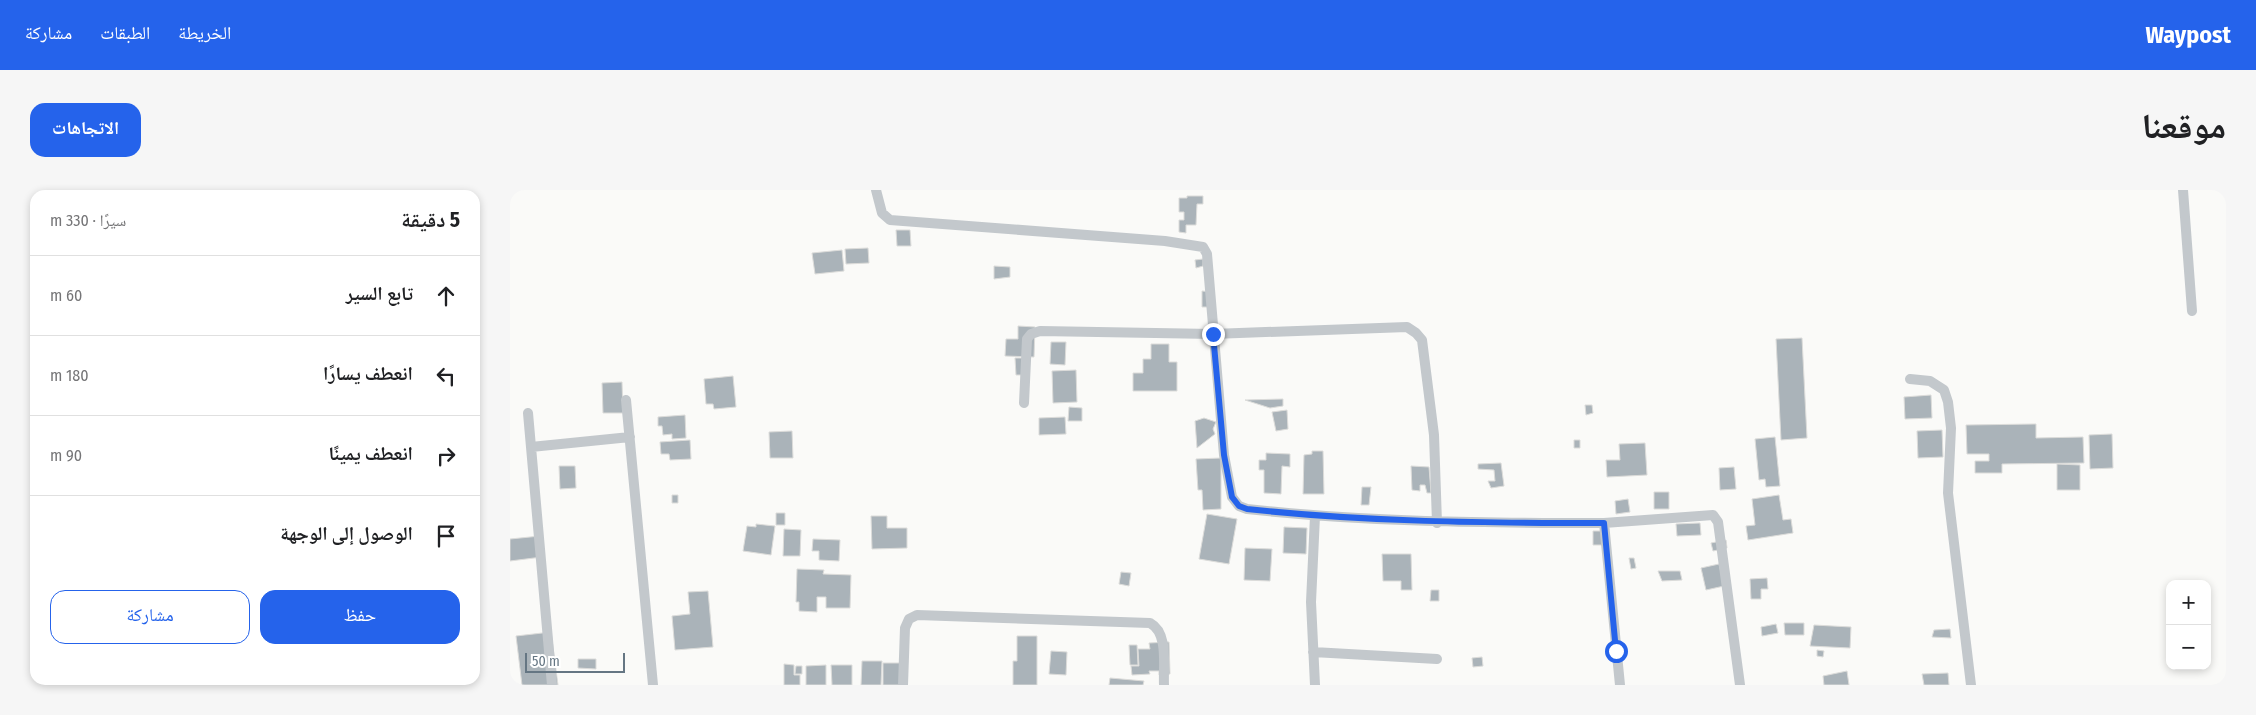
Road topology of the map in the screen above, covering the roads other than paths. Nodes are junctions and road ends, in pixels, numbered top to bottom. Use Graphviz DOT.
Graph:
graph roads {
  1 [pos="876,190"];
  2 [pos="2183,190"];
  3 [pos="2192,311"];
  4 [pos="1213,334"];
  5 [pos="1910,379"];
  6 [pos="626,400"];
  7 [pos="1024,403"];
  8 [pos="528,413"];
  9 [pos="630,437"];
  10 [pos="531,447"];
  11 [pos="1315,516"];
  12 [pos="1437,522"];
  13 [pos="1604,523"];
  14 [pos="1313,652"];
  15 [pos="1437,659"];
  16 [pos="552,685"];
  17 [pos="653,685"];
  18 [pos="903,685"];
  19 [pos="1164,685"];
  20 [pos="1315,685"];
  21 [pos="1620,685"];
  22 [pos="1740,685"];
  23 [pos="1971,685"];
  1 -- 4 [label="street"];
  2 -- 3 [label="street"];
  4 -- 7 [label="street"];
  4 -- 11 [label="street"];
  4 -- 12 [label="street"];
  5 -- 23 [label="street"];
  6 -- 9 [label="street"];
  8 -- 10 [label="street"];
  9 -- 10 [label="street"];
  9 -- 17 [label="street"];
  10 -- 16 [label="street"];
  11 -- 12 [label="street"];
  11 -- 14 [label="street"];
  12 -- 13 [label="street"];
  13 -- 21 [label="street"];
  13 -- 22 [label="street"];
  14 -- 15 [label="street"];
  14 -- 20 [label="street"];
  18 -- 19 [label="street"];
}
